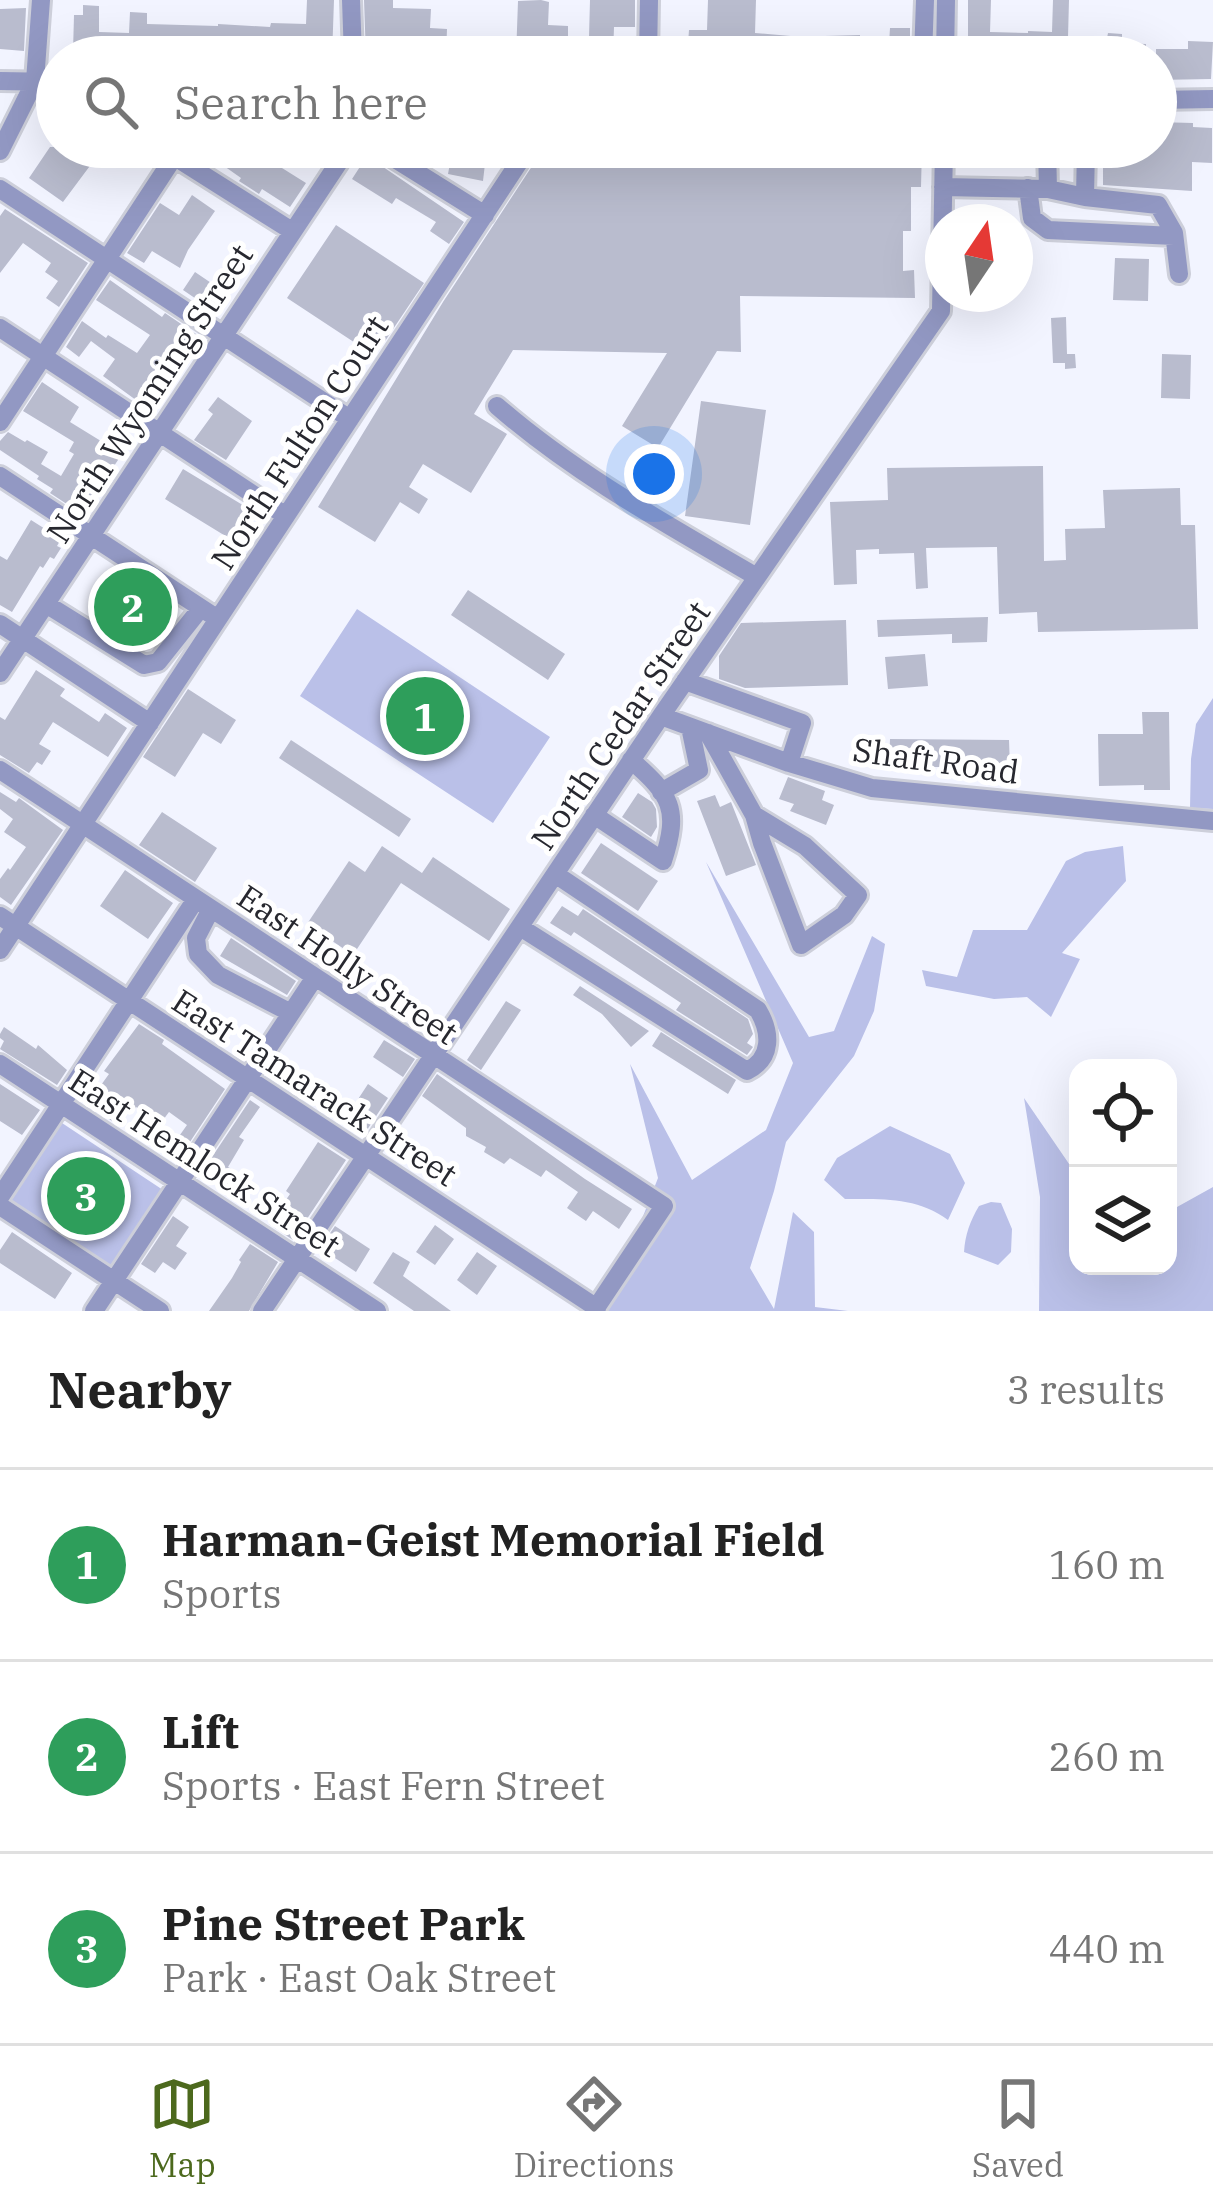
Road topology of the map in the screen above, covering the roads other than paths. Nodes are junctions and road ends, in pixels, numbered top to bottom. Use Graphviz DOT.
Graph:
graph roads {
  1 [pos="40,0"];
  2 [pos="351,0"];
  3 [pos="650,0"];
  4 [pos="925,3"];
  5 [pos="946,3"];
  6 [pos="38,36"];
  7 [pos="352,36"];
  8 [pos="649,36"];
  9 [pos="924,36"];
  10 [pos="945,36"];
  11 [pos="36,65"];
  12 [pos="0,81"];
  13 [pos="35,81"];
  14 [pos="1213,99"];
  15 [pos="1177,100"];
  16 [pos="0,151"];
  17 [pos="157,168"];
  18 [pos="192,168"];
  19 [pos="335,168"];
  20 [pos="409,168"];
  21 [pos="515,168"];
  22 [pos="943,168"];
  23 [pos="1042,168"];
  24 [pos="1086,168"];
  25 [pos="943,187"];
  26 [pos="1038,188"];
  27 [pos="0,189"];
  28 [pos="1085,197"];
  29 [pos="484,215"];
  30 [pos="292,231"];
  31 [pos="1174,236"];
  32 [pos="107,259"];
  33 [pos="1179,274"];
  34 [pos="0,328"];
  35 [pos="223,335"];
  36 [pos="43,357"];
  37 [pos="497,406"];
  38 [pos="350,418"];
  39 [pos="0,422"];
  40 [pos="159,432"];
  41 [pos="0,476"];
  42 [pos="286,516"];
  43 [pos="91,536"];
  44 [pos="757,577"];
  45 [pos="46,604"];
  46 [pos="200,608"];
  47 [pos="218,619"];
  48 [pos="0,624"];
  49 [pos="22,639"];
  50 [pos="0,673"];
  51 [pos="685,681"];
  52 [pos="661,716"];
  53 [pos="150,723"];
  54 [pos="699,730"];
  55 [pos="632,760"];
  56 [pos="789,763"];
  57 [pos="0,770"];
  58 [pos="661,792"];
  59 [pos="594,815"];
  60 [pos="754,815"];
  61 [pos="1213,821"];
  62 [pos="83,824"];
  63 [pos="555,874"];
  64 [pos="204,904"];
  65 [pos="8,921"];
  66 [pos="520,927"];
  67 [pos="0,950"];
  68 [pos="315,977"];
  69 [pos="129,1001"];
  70 [pos="291,1013"];
  71 [pos="433,1057"];
  72 [pos="0,1064"];
  73 [pos="248,1079"];
  74 [pos="61,1104"];
  75 [pos="365,1155"];
  76 [pos="180,1182"];
  77 [pos="0,1197"];
  78 [pos="0,1206"];
  79 [pos="298,1260"];
  80 [pos="114,1281"];
  81 [pos="596,1309"];
  82 [pos="94,1311"];
  83 [pos="160,1311"];
  84 [pos="262,1311"];
  85 [pos="377,1311"];
  1 -- 6 [label="street"];
  2 -- 7 [label="street"];
  3 -- 8 [label="street"];
  4 -- 5 [label="street"];
  4 -- 9 [label="street"];
  5 -- 10 [label="street"];
  11 -- 13 [label="street"];
  12 -- 13 [label="street"];
  13 -- 16 [label="street"];
  14 -- 15 [label="street"];
  17 -- 32 [label="street"];
  18 -- 30 [label="street"];
  19 -- 30 [label="street, North Wyoming Street"];
  20 -- 29 [label="street"];
  21 -- 29 [label="street, North Fulton Court"];
  22 -- 25 [label="street, North Cedar Street"];
  23 -- 26 [label="street"];
  24 -- 28 [label="street"];
  25 -- 26 [label="street"];
  25 -- 44 [label="street, North Cedar Street"];
  26 -- 28 [label="street"];
  26 -- 31 [label="street"];
  27 -- 32 [label="street"];
  28 -- 31 [label="street"];
  29 -- 38 [label="street, North Fulton Court"];
  30 -- 35 [label="street, North Wyoming Street"];
  31 -- 33 [label="street"];
  32 -- 35 [label="street"];
  32 -- 36 [label="street"];
  34 -- 36 [label="street"];
  35 -- 38 [label="street"];
  35 -- 40 [label="street, North Wyoming Street"];
  36 -- 39 [label="street"];
  36 -- 40 [label="street"];
  37 -- 44 [label="street"];
  38 -- 42 [label="street, North Fulton Court"];
  40 -- 42 [label="street"];
  40 -- 43 [label="street, North Wyoming Street"];
  41 -- 43 [label="street"];
  42 -- 47 [label="street, North Fulton Court"];
  43 -- 45 [label="street, North Wyoming Street"];
  43 -- 46 [label="street"];
  44 -- 51 [label="street, North Cedar Street"];
  45 -- 46 [label="street"];
  45 -- 49 [label="street, North Wyoming Street"];
  46 -- 47 [label="street"];
  47 -- 53 [label="street, North Fulton Court"];
  48 -- 49 [label="street"];
  49 -- 50 [label="street, North Wyoming Street"];
  49 -- 53 [label="street"];
  51 -- 52 [label="street, North Cedar Street"];
  51 -- 56 [label="street"];
  52 -- 54 [label="street, Shaft Road"];
  52 -- 55 [label="street, North Cedar Street"];
  53 -- 62 [label="street, North Fulton Court"];
  54 -- 56 [label="street, Shaft Road"];
  54 -- 58 [label="street"];
  54 -- 60 [label="street"];
  55 -- 58 [label="street"];
  55 -- 59 [label="street, North Cedar Street"];
  56 -- 61 [label="street, Shaft Road"];
  57 -- 62 [label="street, East Holly Street"];
  58 -- 59 [label="street"];
  59 -- 63 [label="street, North Cedar Street"];
  60 -- 60 [label="street"];
  62 -- 64 [label="street, East Holly Street"];
  62 -- 65 [label="street, North Fulton Court"];
  63 -- 66 [label="street, North Cedar Street"];
  63 -- 66 [label="street"];
  64 -- 68 [label="street, East Holly Street"];
  64 -- 69 [label="street"];
  64 -- 70 [label="street"];
  65 -- 67 [label="street, North Fulton Court"];
  65 -- 69 [label="street, East Tamarack Street"];
  66 -- 71 [label="street, North Cedar Street"];
  68 -- 70 [label="street"];
  68 -- 71 [label="street, East Holly Street"];
  69 -- 73 [label="street, East Tamarack Street"];
  69 -- 74 [label="street"];
  70 -- 73 [label="street"];
  71 -- 75 [label="street, North Cedar Street"];
  71 -- 81 [label="street, East Holly Street"];
  72 -- 74 [label="street, East Hemlock Street"];
  73 -- 75 [label="street, East Tamarack Street"];
  73 -- 76 [label="street"];
  74 -- 76 [label="street, East Hemlock Street"];
  74 -- 77 [label="street"];
  75 -- 79 [label="street, North Cedar Street"];
  75 -- 81 [label="street, East Tamarack Street"];
  76 -- 79 [label="street, East Hemlock Street"];
  76 -- 80 [label="street"];
  78 -- 80 [label="street"];
  79 -- 84 [label="street, North Cedar Street"];
  79 -- 85 [label="street, East Hemlock Street"];
  80 -- 82 [label="street"];
  80 -- 83 [label="street"];
}
